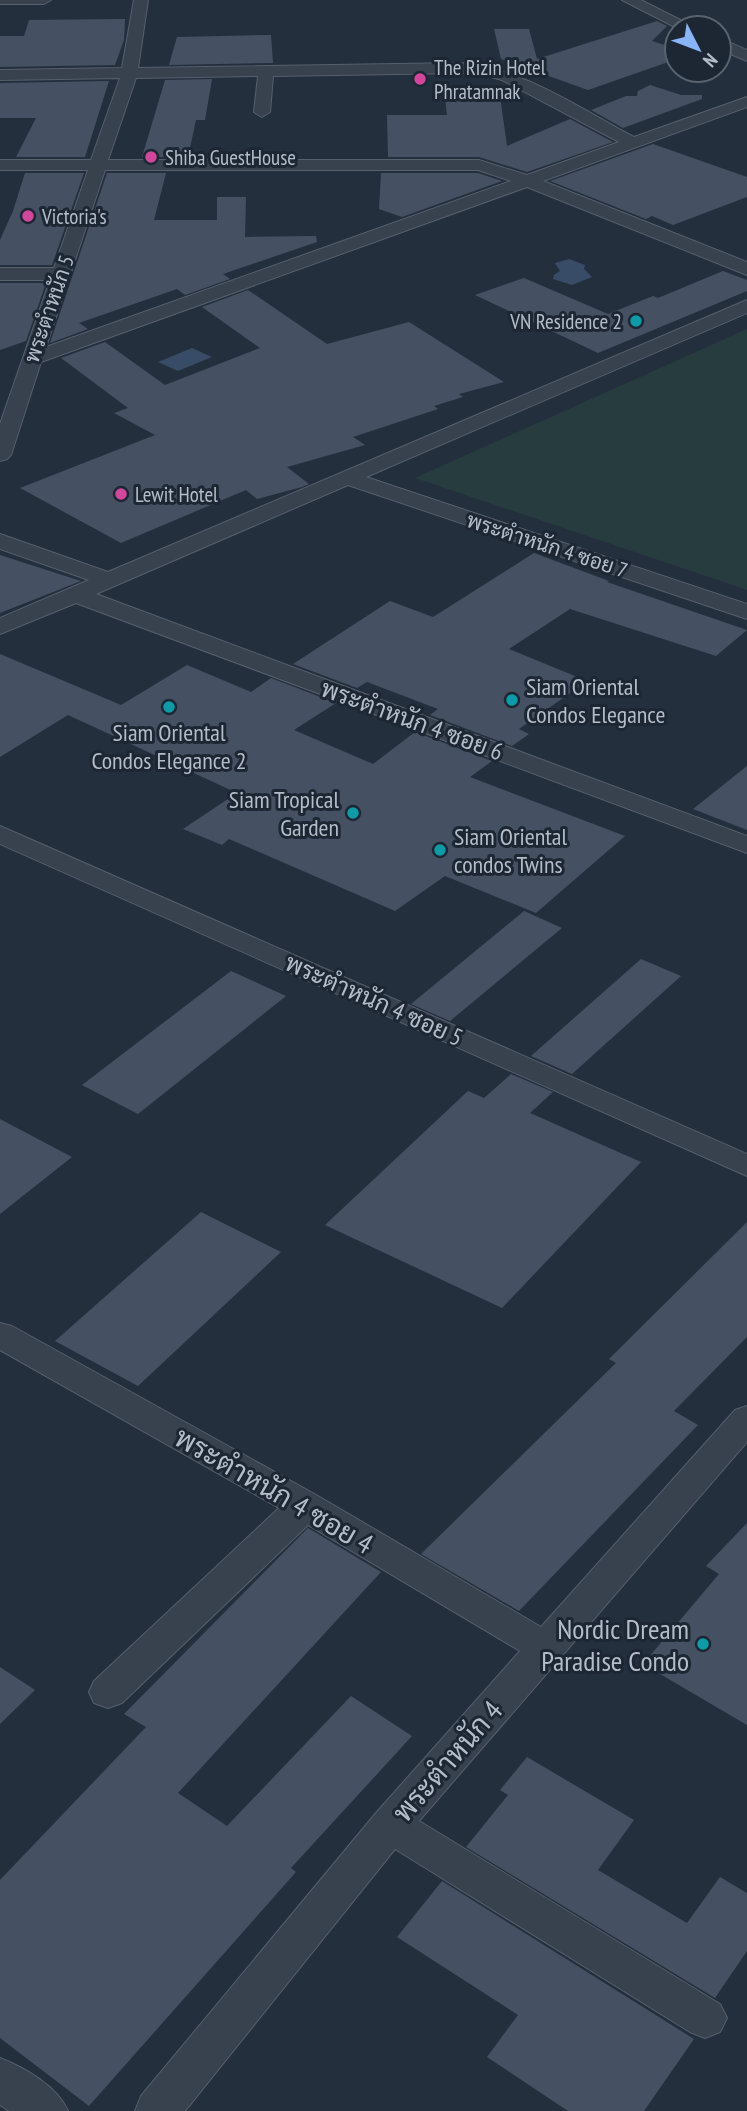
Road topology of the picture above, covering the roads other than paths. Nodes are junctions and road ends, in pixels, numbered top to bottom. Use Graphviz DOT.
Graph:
graph roads {
  1 [pos="0,0"];
  2 [pos="44,0"];
  3 [pos="141,0"];
  4 [pos="629,0"];
  5 [pos="663,16"];
  6 [pos="266,71"];
  7 [pos="129,74"];
  8 [pos="0,75"];
  9 [pos="747,102"];
  10 [pos="262,112"];
  11 [pos="633,142"];
  12 [pos="0,165"];
  13 [pos="97,166"];
  14 [pos="528,180"];
  15 [pos="747,269"];
  16 [pos="0,274"];
  17 [pos="61,274"];
  18 [pos="747,306"];
  19 [pos="33,359"];
  20 [pos="8,405"];
  21 [pos="0,455"];
  22 [pos="347,478"];
  23 [pos="0,541"];
  24 [pos="109,580"];
  25 [pos="77,595"];
  26 [pos="747,612"];
  27 [pos="0,627"];
  28 [pos="0,834"];
  29 [pos="747,845"];
  30 [pos="747,1166"];
  31 [pos="0,1335"];
  32 [pos="747,1419"];
  33 [pos="305,1506"];
  34 [pos="546,1648"];
  35 [pos="108,1692"];
  36 [pos="390,1825"];
  37 [pos="705,2018"];
  38 [pos="0,2079"];
  39 [pos="46,2111"];
  40 [pos="157,2111"];
  1 -- 2 [label="street"];
  3 -- 7 [label="street, พระตำหนัก 5"];
  4 -- 5 [label="street"];
  6 -- 7 [label="street"];
  6 -- 10 [label="street"];
  6 -- 11 [label="street"];
  7 -- 8 [label="street"];
  7 -- 13 [label="street, พระตำหนัก 5"];
  9 -- 11 [label="street"];
  11 -- 14 [label="street"];
  12 -- 13 [label="street"];
  13 -- 14 [label="street"];
  13 -- 17 [label="street, พระตำหนัก 5"];
  14 -- 15 [label="street"];
  14 -- 19 [label="street"];
  16 -- 17 [label="street"];
  17 -- 19 [label="street, พระตำหนัก 5"];
  18 -- 22 [label="street"];
  19 -- 20 [label="street, พระตำหนัก 5"];
  20 -- 21 [label="street, พระตำหนัก 5"];
  22 -- 24 [label="street"];
  22 -- 26 [label="street, พระตำหนัก 4 ซอย 7"];
  23 -- 24 [label="street"];
  24 -- 25 [label="street"];
  25 -- 27 [label="street"];
  25 -- 29 [label="street, พระตำหนัก 4 ซอย 6"];
  28 -- 30 [label="street, พระตำหนัก 4 ซอย 5"];
  31 -- 33 [label="street, พระตำหนัก 4 ซอย 4"];
  32 -- 34 [label="street, พระตำหนัก 4"];
  33 -- 34 [label="street, พระตำหนัก 4 ซอย 4"];
  33 -- 35 [label="street"];
  34 -- 36 [label="street, พระตำหนัก 4"];
  36 -- 37 [label="street"];
  36 -- 40 [label="street, พระตำหนัก 4"];
  38 -- 39 [label="street"];
}
